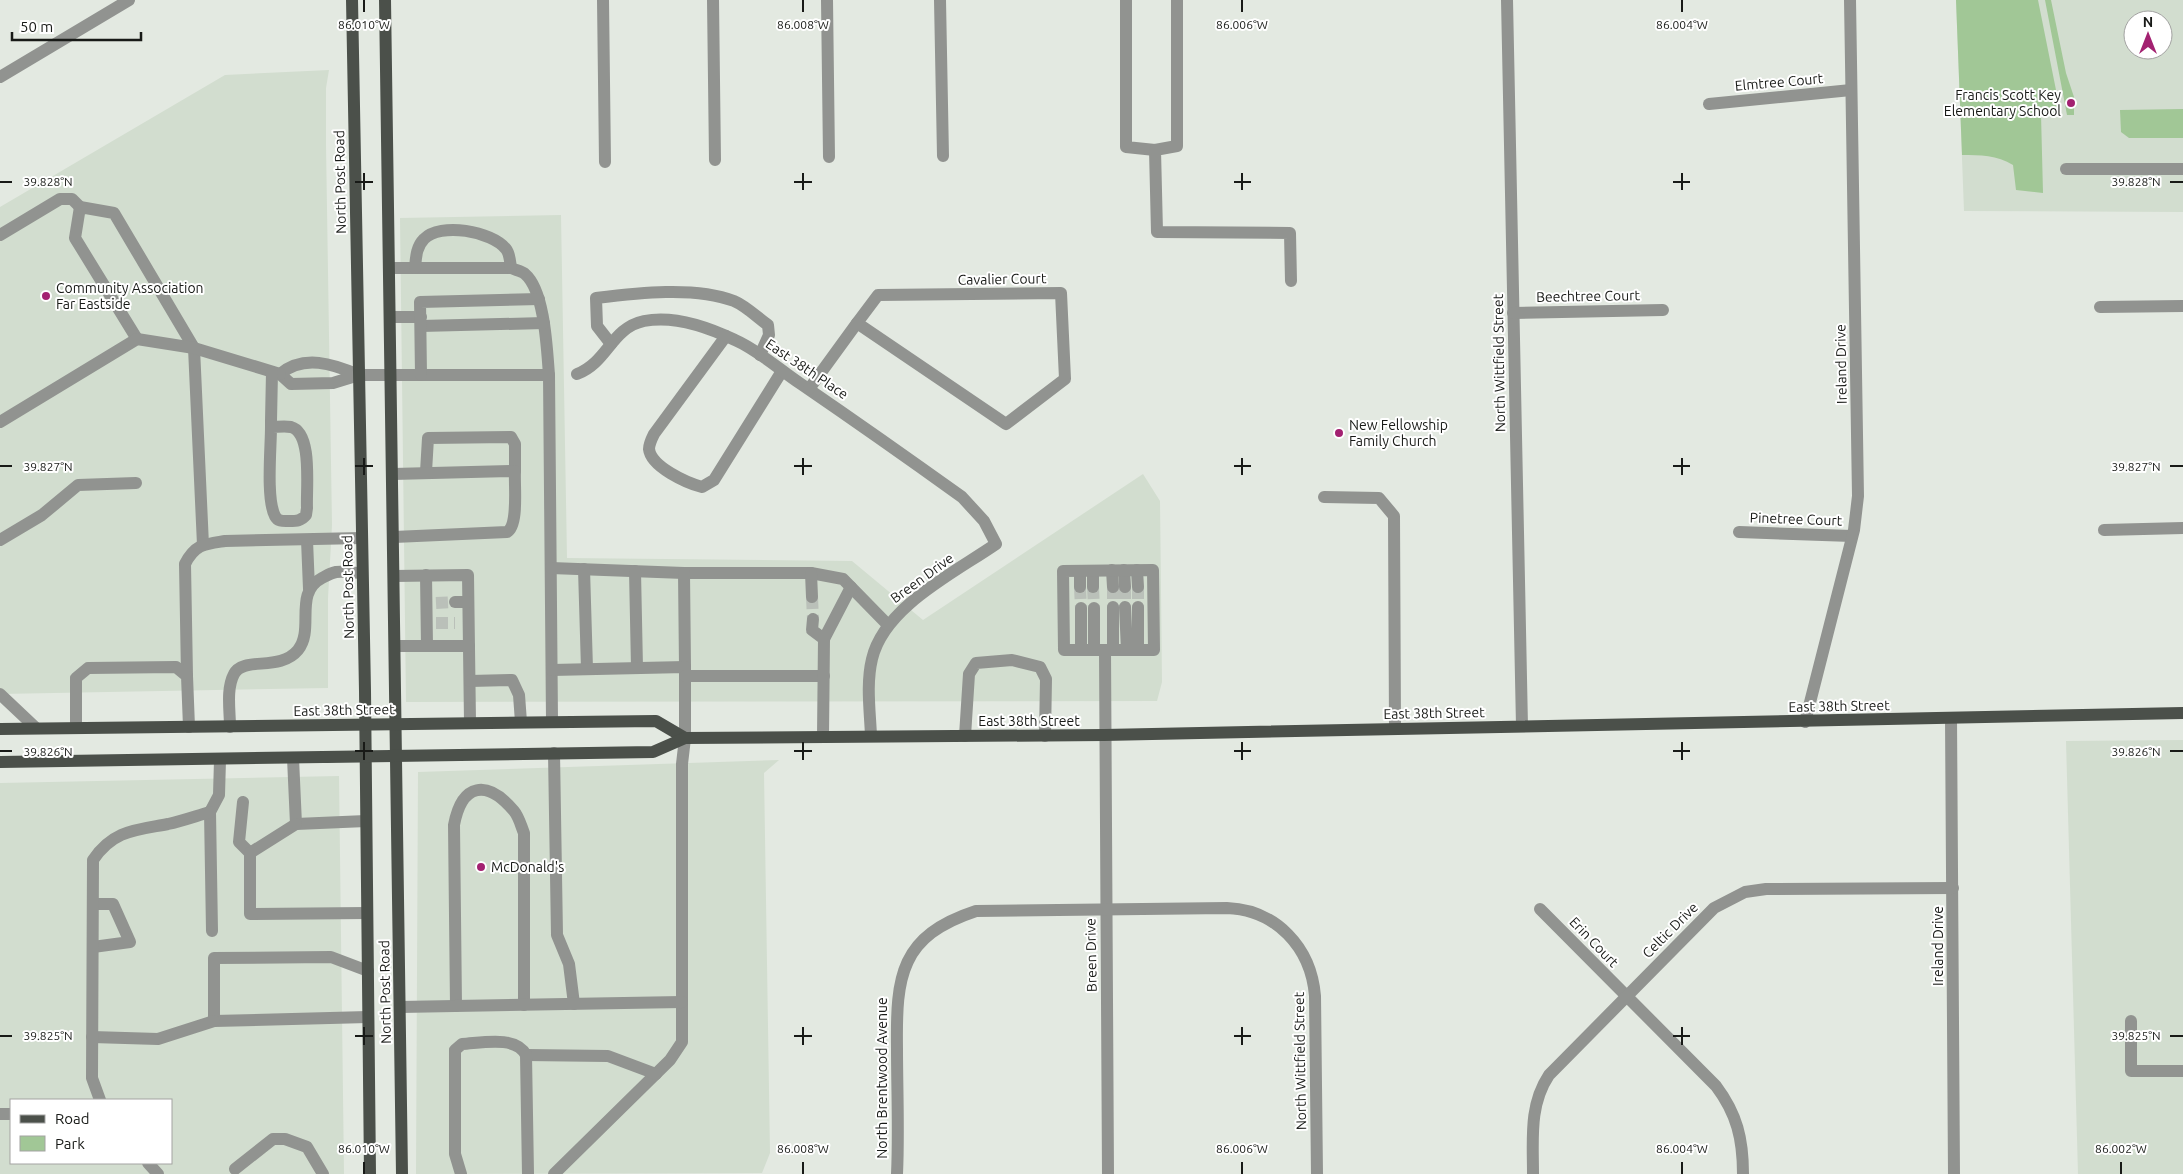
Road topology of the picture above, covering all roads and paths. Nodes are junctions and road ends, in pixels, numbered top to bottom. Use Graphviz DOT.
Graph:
graph roads {
  1 [pos="129,0"];
  2 [pos="352,0"];
  3 [pos="385,0"];
  4 [pos="603,0"];
  5 [pos="713,0"];
  6 [pos="827,0"];
  7 [pos="940,0"];
  8 [pos="1126,0"];
  9 [pos="1177,0"];
  10 [pos="1507,0"];
  11 [pos="1850,0"];
  12 [pos="0,77"];
  13 [pos="1852,90"];
  14 [pos="1709,104"];
  15 [pos="1155,150"];
  16 [pos="943,156"];
  17 [pos="829,157"];
  18 [pos="715,160"];
  19 [pos="605,162"];
  20 [pos="2066,169"];
  21 [pos="2183,169"];
  22 [pos="80,208"];
  23 [pos="0,235"];
  24 [pos="390,268"];
  25 [pos="415,268"];
  26 [pos="511,268"];
  27 [pos="1291,281"];
  28 [pos="538,299"];
  29 [pos="2183,306"];
  30 [pos="2100,308"];
  31 [pos="1663,310"];
  32 [pos="1513,313"];
  33 [pos="391,317"];
  34 [pos="421,321"];
  35 [pos="544,323"];
  36 [pos="857,323"];
  37 [pos="726,336"];
  38 [pos="137,339"];
  39 [pos="611,344"];
  40 [pos="194,348"];
  41 [pos="760,355"];
  42 [pos="782,371"];
  43 [pos="276,373"];
  44 [pos="577,374"];
  45 [pos="359,375"];
  46 [pos="392,375"];
  47 [pos="421,375"];
  48 [pos="549,375"];
  49 [pos="809,389"];
  50 [pos="0,422"];
  51 [pos="271,426"];
  52 [pos="515,471"];
  53 [pos="426,472"];
  54 [pos="393,474"];
  55 [pos="136,484"];
  56 [pos="1324,497"];
  57 [pos="2183,528"];
  58 [pos="2104,530"];
  59 [pos="1740,532"];
  60 [pos="1852,536"];
  61 [pos="394,537"];
  62 [pos="362,538"];
  63 [pos="0,540"];
  64 [pos="307,540"];
  65 [pos="996,544"];
  66 [pos="203,545"];
  67 [pos="551,568"];
  68 [pos="584,570"];
  69 [pos="1124,570"];
  70 [pos="635,571"];
  71 [pos="1087,571"];
  72 [pos="362,573"];
  73 [pos="684,573"];
  74 [pos="811,573"];
  75 [pos="394,576"];
  76 [pos="426,576"];
  77 [pos="851,587"];
  78 [pos="1087,587"];
  79 [pos="309,589"];
  80 [pos="812,597"];
  81 [pos="455,602"];
  82 [pos="468,602"];
  83 [pos="1081,608"];
  84 [pos="1094,608"];
  85 [pos="813,619"];
  86 [pos="455,623"];
  87 [pos="469,623"];
  88 [pos="888,625"];
  89 [pos="824,639"];
  90 [pos="395,646"];
  91 [pos="427,646"];
  92 [pos="469,646"];
  93 [pos="1098,650"];
  94 [pos="1132,650"];
  95 [pos="637,668"];
  96 [pos="552,670"];
  97 [pos="587,670"];
  98 [pos="685,672"];
  99 [pos="187,676"];
  100 [pos="824,676"];
  101 [pos="470,681"];
  102 [pos="0,694"];
  103 [pos="2183,713"];
  104 [pos="1951,718"];
  105 [pos="552,721"];
  106 [pos="470,722"];
  107 [pos="520,722"];
  108 [pos="1805,722"];
  109 [pos="365,724"];
  110 [pos="396,724"];
  111 [pos="1522,726"];
  112 [pos="189,727"];
  113 [pos="230,727"];
  114 [pos="36,728"];
  115 [pos="76,728"];
  116 [pos="1395,728"];
  117 [pos="0,729"];
  118 [pos="1104,735"];
  119 [pos="823,736"];
  120 [pos="871,736"];
  121 [pos="965,736"];
  122 [pos="1045,736"];
  123 [pos="685,738"];
  124 [pos="554,753"];
  125 [pos="365,756"];
  126 [pos="397,756"];
  127 [pos="293,758"];
  128 [pos="220,760"];
  129 [pos="0,762"];
  130 [pos="243,802"];
  131 [pos="210,812"];
  132 [pos="366,821"];
  133 [pos="296,824"];
  134 [pos="250,853"];
  135 [pos="1953,888"];
  136 [pos="93,904"];
  137 [pos="1540,909"];
  138 [pos="1106,910"];
  139 [pos="368,913"];
  140 [pos="212,931"];
  141 [pos="93,947"];
  142 [pos="368,971"];
  143 [pos="1626,996"];
  144 [pos="682,1002"];
  145 [pos="574,1004"];
  146 [pos="524,1005"];
  147 [pos="456,1006"];
  148 [pos="400,1007"];
  149 [pos="368,1017"];
  150 [pos="214,1021"];
  151 [pos="2131,1022"];
  152 [pos="92,1037"];
  153 [pos="526,1055"];
  154 [pos="2183,1071"];
  155 [pos="656,1074"];
  156 [pos="100,1099"];
  157 [pos="149,1164"];
  158 [pos="235,1169"];
  159 [pos="158,1174"];
  160 [pos="323,1174"];
  161 [pos="370,1174"];
  162 [pos="402,1174"];
  163 [pos="461,1174"];
  164 [pos="528,1174"];
  165 [pos="554,1174"];
  166 [pos="897,1174"];
  167 [pos="1108,1174"];
  168 [pos="1317,1174"];
  169 [pos="1533,1174"];
  170 [pos="1743,1174"];
  171 [pos="1954,1174"];
  1 -- 12 [label="street"];
  2 -- 45 [label="main road, North Post Road"];
  3 -- 24 [label="main road, North Post Road"];
  4 -- 19 [label="street"];
  5 -- 18 [label="street"];
  6 -- 17 [label="street"];
  7 -- 16 [label="street"];
  8 -- 15 [label="street"];
  9 -- 15 [label="street"];
  10 -- 32 [label="street, North Wittfield Street"];
  11 -- 13 [label="street, Ireland Drive"];
  13 -- 14 [label="street, Elmtree Court"];
  13 -- 60 [label="street, Ireland Drive"];
  15 -- 27 [label="street"];
  20 -- 21 [label="street"];
  22 -- 23 [label="street"];
  22 -- 38 [label="street"];
  22 -- 40 [label="street"];
  24 -- 25 [label="street"];
  24 -- 33 [label="main road, North Post Road"];
  25 -- 26 [label="street"];
  25 -- 26 [label="street"];
  26 -- 28 [label="street"];
  28 -- 34 [label="street"];
  28 -- 35 [label="street"];
  29 -- 30 [label="street"];
  31 -- 32 [label="street, Beechtree Court"];
  32 -- 111 [label="street, North Wittfield Street"];
  33 -- 34 [label="street"];
  33 -- 46 [label="main road, North Post Road"];
  34 -- 35 [label="street"];
  34 -- 47 [label="street"];
  35 -- 48 [label="street"];
  36 -- 36 [label="street, Cavalier Court"];
  36 -- 49 [label="street, Cavalier Court"];
  37 -- 39 [label="street, East 38th Place"];
  37 -- 41 [label="street, East 38th Place"];
  37 -- 42 [label="street"];
  38 -- 40 [label="street"];
  38 -- 50 [label="street"];
  39 -- 41 [label="street"];
  39 -- 44 [label="street, East 38th Place"];
  40 -- 43 [label="street"];
  40 -- 66 [label="street"];
  41 -- 42 [label="street, East 38th Place"];
  42 -- 49 [label="street, East 38th Place"];
  43 -- 45 [label="street"];
  43 -- 45 [label="street"];
  43 -- 51 [label="street"];
  45 -- 46 [label="street"];
  45 -- 62 [label="main road, North Post Road"];
  46 -- 47 [label="street"];
  46 -- 54 [label="main road, North Post Road"];
  47 -- 48 [label="street"];
  48 -- 67 [label="street"];
  49 -- 65 [label="street, East 38th Place"];
  51 -- 51 [label="street"];
  52 -- 53 [label="street"];
  52 -- 53 [label="street"];
  52 -- 61 [label="street"];
  53 -- 54 [label="street"];
  54 -- 61 [label="main road, North Post Road"];
  55 -- 63 [label="street"];
  56 -- 116 [label="street"];
  57 -- 58 [label="street"];
  59 -- 60 [label="street, Pinetree Court"];
  60 -- 108 [label="street, Ireland Drive"];
  61 -- 75 [label="main road, North Post Road"];
  62 -- 64 [label="street"];
  62 -- 72 [label="main road, North Post Road"];
  64 -- 66 [label="street"];
  64 -- 79 [label="street"];
  65 -- 88 [label="street, Breen Drive"];
  66 -- 99 [label="street"];
  67 -- 68 [label="street"];
  67 -- 96 [label="street"];
  68 -- 70 [label="street"];
  68 -- 97 [label="street"];
  69 -- 69 [label="street"];
  69 -- 71 [label="street"];
  69 -- 94 [label="street"];
  70 -- 73 [label="street"];
  70 -- 95 [label="street"];
  71 -- 78 [label="street"];
  71 -- 93 [label="street"];
  72 -- 79 [label="street"];
  72 -- 109 [label="main road, North Post Road"];
  73 -- 74 [label="street"];
  73 -- 98 [label="street"];
  74 -- 77 [label="street"];
  74 -- 80 [label="street"];
  75 -- 76 [label="street"];
  75 -- 90 [label="main road, North Post Road"];
  76 -- 82 [label="street"];
  76 -- 91 [label="street"];
  77 -- 88 [label="street"];
  77 -- 89 [label="street"];
  79 -- 113 [label="street"];
  81 -- 82 [label="street"];
  82 -- 87 [label="street"];
  83 -- 93 [label="street"];
  84 -- 93 [label="street"];
  85 -- 89 [label="street"];
  86 -- 87 [label="street"];
  87 -- 92 [label="street"];
  88 -- 120 [label="street, Breen Drive"];
  89 -- 100 [label="street"];
  90 -- 91 [label="street"];
  90 -- 110 [label="main road, North Post Road"];
  91 -- 92 [label="street"];
  92 -- 101 [label="street"];
  93 -- 94 [label="street"];
  93 -- 94 [label="street"];
  93 -- 118 [label="street, Breen Drive"];
  95 -- 97 [label="street"];
  95 -- 98 [label="street"];
  96 -- 97 [label="street"];
  96 -- 105 [label="street"];
  98 -- 100 [label="street"];
  98 -- 123 [label="street"];
  99 -- 112 [label="street"];
  99 -- 115 [label="street"];
  100 -- 119 [label="street"];
  101 -- 106 [label="street"];
  101 -- 107 [label="street"];
  102 -- 114 [label="street"];
  103 -- 104 [label="main road, East 38th Street"];
  104 -- 108 [label="main road, East 38th Street"];
  104 -- 135 [label="street, Ireland Drive"];
  105 -- 107 [label="main road, East 38th Street"];
  105 -- 123 [label="main road, East 38th Street"];
  106 -- 107 [label="main road, East 38th Street"];
  106 -- 110 [label="main road, East 38th Street"];
  108 -- 111 [label="main road, East 38th Street"];
  109 -- 110 [label="main road, East 38th Street"];
  109 -- 113 [label="main road, East 38th Street"];
  109 -- 125 [label="main road, North Post Road"];
  110 -- 126 [label="main road, North Post Road"];
  111 -- 116 [label="main road, East 38th Street"];
  112 -- 113 [label="main road, East 38th Street"];
  112 -- 115 [label="main road, East 38th Street"];
  114 -- 115 [label="main road, East 38th Street"];
  114 -- 117 [label="main road, East 38th Street"];
  116 -- 118 [label="main road, East 38th Street"];
  118 -- 122 [label="main road, East 38th Street"];
  118 -- 138 [label="street, Breen Drive"];
  119 -- 120 [label="main road, East 38th Street"];
  119 -- 123 [label="main road, East 38th Street"];
  120 -- 121 [label="main road, East 38th Street"];
  121 -- 122 [label="main road, East 38th Street"];
  121 -- 122 [label="street"];
  123 -- 124 [label="main road, East 38th Street"];
  123 -- 144 [label="street"];
  124 -- 126 [label="main road, East 38th Street"];
  124 -- 145 [label="street"];
  125 -- 126 [label="main road, East 38th Street"];
  125 -- 127 [label="main road, East 38th Street"];
  125 -- 132 [label="main road, North Post Road"];
  126 -- 148 [label="main road, North Post Road"];
  127 -- 128 [label="main road, East 38th Street"];
  127 -- 133 [label="street"];
  128 -- 129 [label="main road, East 38th Street"];
  128 -- 131 [label="street"];
  130 -- 134 [label="street"];
  131 -- 136 [label="street"];
  131 -- 140 [label="street"];
  132 -- 133 [label="street"];
  132 -- 139 [label="main road, North Post Road"];
  133 -- 134 [label="street"];
  134 -- 139 [label="street"];
  135 -- 143 [label="street, Celtic Drive"];
  135 -- 171 [label="street, Ireland Drive"];
  136 -- 141 [label="street"];
  136 -- 141 [label="street"];
  137 -- 143 [label="street, Erin Court"];
  138 -- 166 [label="street, North Brentwood Avenue"];
  138 -- 167 [label="street, Breen Drive"];
  138 -- 168 [label="street, North Wittfield Street"];
  139 -- 142 [label="main road, North Post Road"];
  141 -- 152 [label="street"];
  142 -- 149 [label="main road, North Post Road"];
  142 -- 150 [label="street"];
  143 -- 169 [label="street, Celtic Drive"];
  143 -- 170 [label="street, Erin Court"];
  144 -- 145 [label="street"];
  144 -- 155 [label="street"];
  145 -- 146 [label="street"];
  146 -- 147 [label="street"];
  146 -- 147 [label="street"];
  147 -- 148 [label="street"];
  148 -- 162 [label="main road, North Post Road"];
  149 -- 150 [label="street"];
  149 -- 161 [label="main road, North Post Road"];
  150 -- 152 [label="street"];
  151 -- 154 [label="street"];
  152 -- 156 [label="street"];
  153 -- 155 [label="street"];
  153 -- 163 [label="street"];
  153 -- 164 [label="street"];
  155 -- 165 [label="street"];
  157 -- 159 [label="street"];
  158 -- 160 [label="street"];
}
